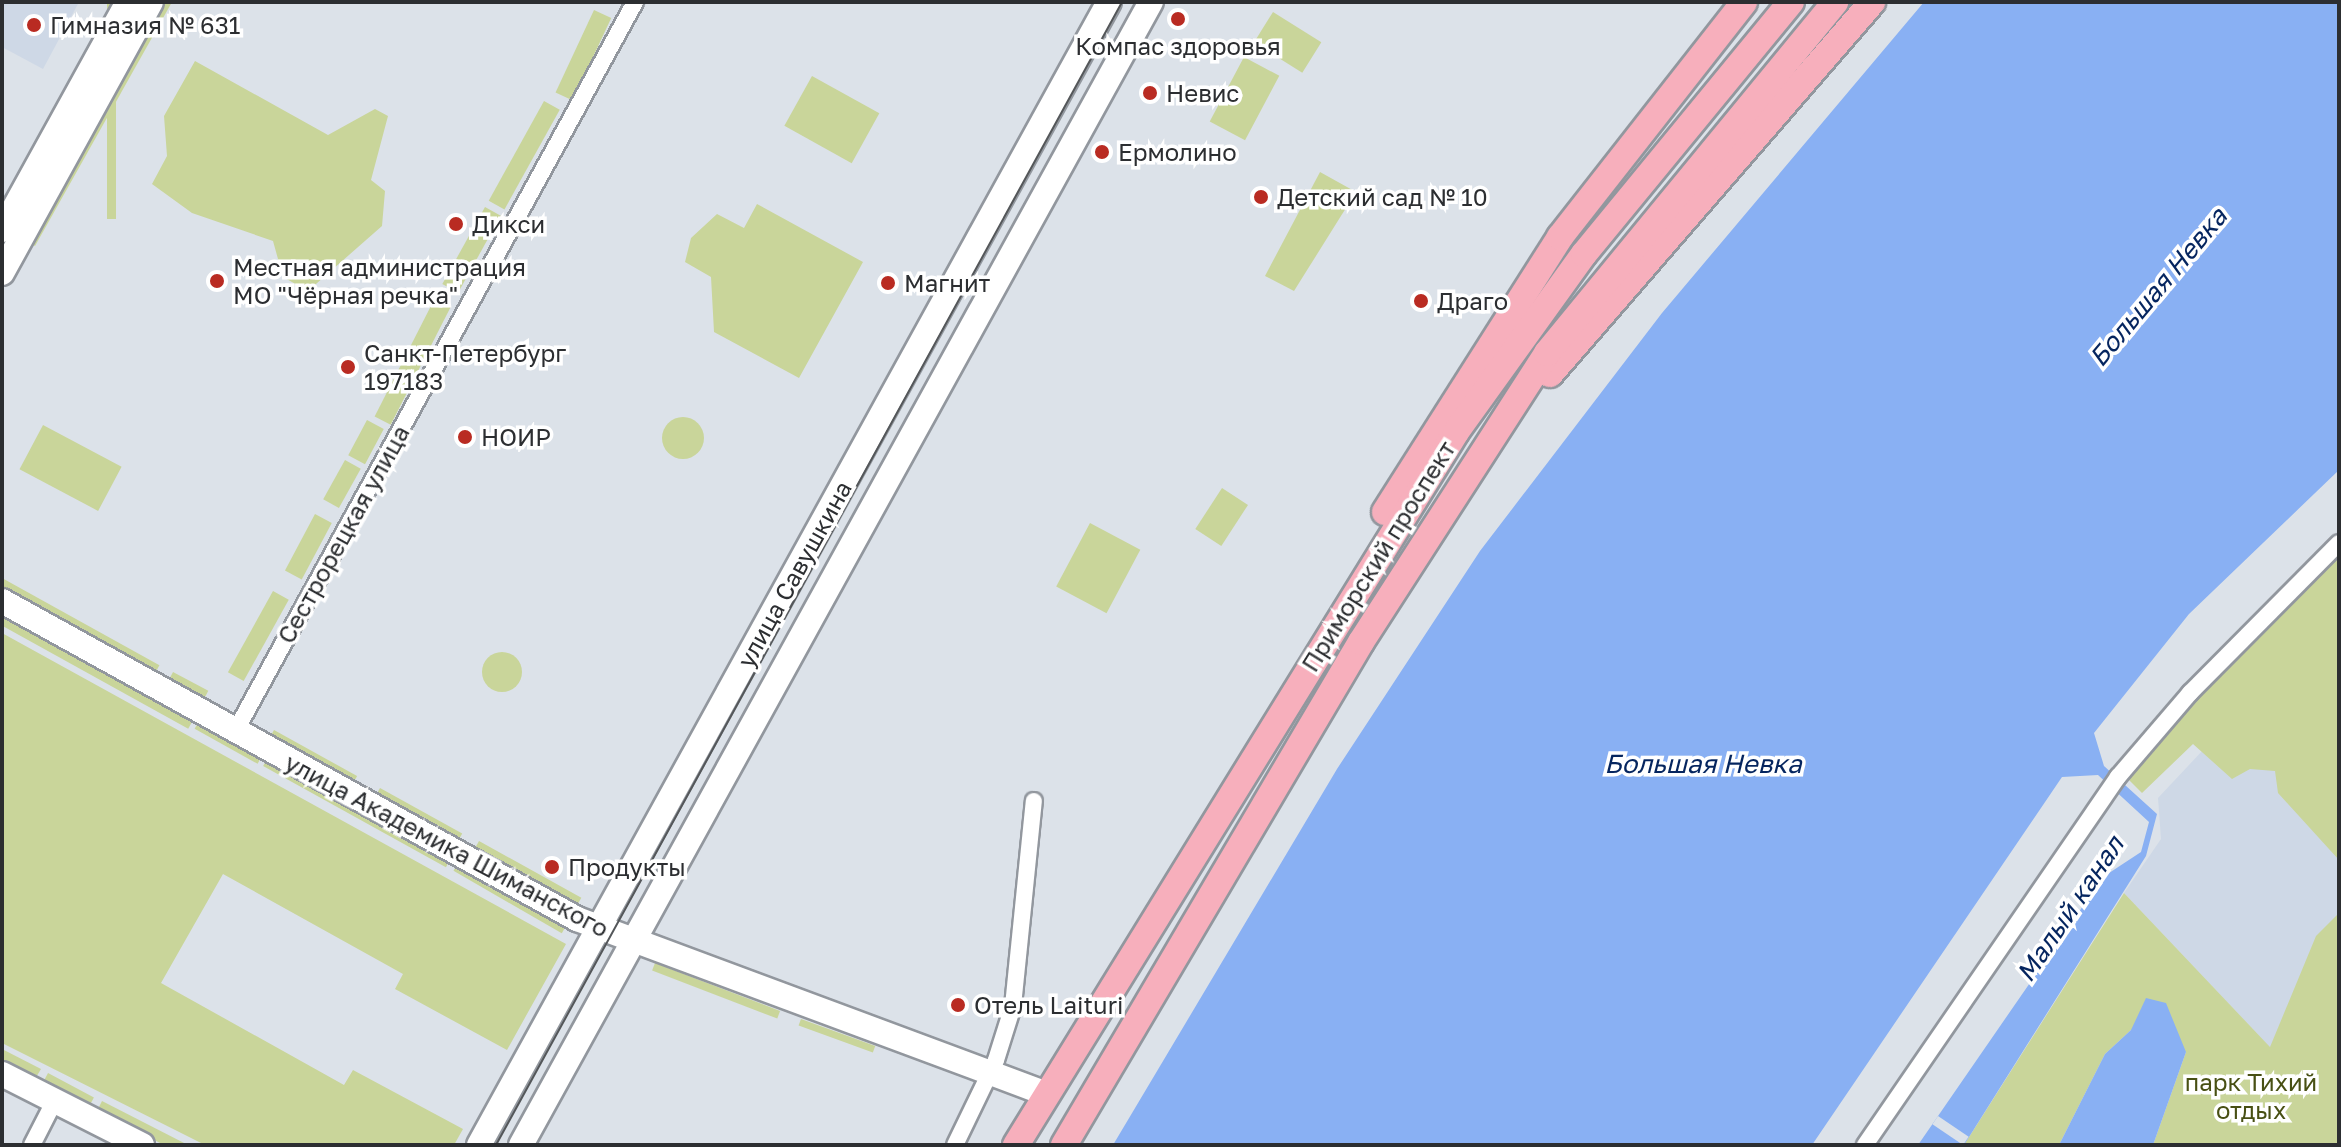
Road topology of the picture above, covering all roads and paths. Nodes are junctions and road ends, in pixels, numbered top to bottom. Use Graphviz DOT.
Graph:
graph roads {
  1 [pos="128,2"];
  2 [pos="151,2"];
  3 [pos="635,2"];
  4 [pos="1109,2"];
  5 [pos="1151,2"];
  6 [pos="1744,2"];
  7 [pos="1791,2"];
  8 [pos="1835,2"];
  9 [pos="1872,2"];
  10 [pos="2,230"];
  11 [pos="2,273"];
  12 [pos="1491,438"];
  13 [pos="2339,543"];
  14 [pos="1354,592"];
  15 [pos="2,601"];
  16 [pos="236,730"];
  17 [pos="1034,801"];
  18 [pos="598,928"];
  19 [pos="632,943"];
  20 [pos="2,1074"];
  21 [pos="989,1078"];
  22 [pos="1047,1094"];
  23 [pos="55,1100"];
  24 [pos="32,1145"];
  25 [pos="142,1145"];
  26 [pos="479,1145"];
  27 [pos="521,1145"];
  28 [pos="955,1145"];
  29 [pos="1016,1145"];
  30 [pos="1064,1145"];
  31 [pos="1865,1145"];
  1 -- 10 [label="main road"];
  2 -- 11 [label="main road"];
  3 -- 16 [label="street, Сестрорецкая улица"];
  4 -- 18 [label="main road, улица Савушкина"];
  5 -- 19 [label="main road, улица Савушкина"];
  6 -- 14 [label="main road"];
  7 -- 14 [label="main road, Приморский проспект"];
  8 -- 12 [label="main road, Приморский проспект"];
  9 -- 12 [label="main road"];
  12 -- 30 [label="main road, Приморский проспект"];
  13 -- 31 [label="street"];
  14 -- 22 [label="main road, Приморский проспект"];
  15 -- 16 [label="main road, улица Академика Шиманского"];
  16 -- 18 [label="main road, улица Академика Шиманского"];
  17 -- 21 [label="street"];
  18 -- 19 [label="main road, улица Академика Шиманского"];
  18 -- 26 [label="main road, улица Савушкина"];
  19 -- 21 [label="main road, улица Академика Шиманского"];
  19 -- 27 [label="main road, улица Савушкина"];
  20 -- 23 [label="main road"];
  21 -- 22 [label="main road, улица Академика Шиманского"];
  21 -- 28 [label="street"];
  22 -- 29 [label="main road, Приморский проспект"];
  23 -- 24 [label="street"];
  23 -- 25 [label="main road"];
}
